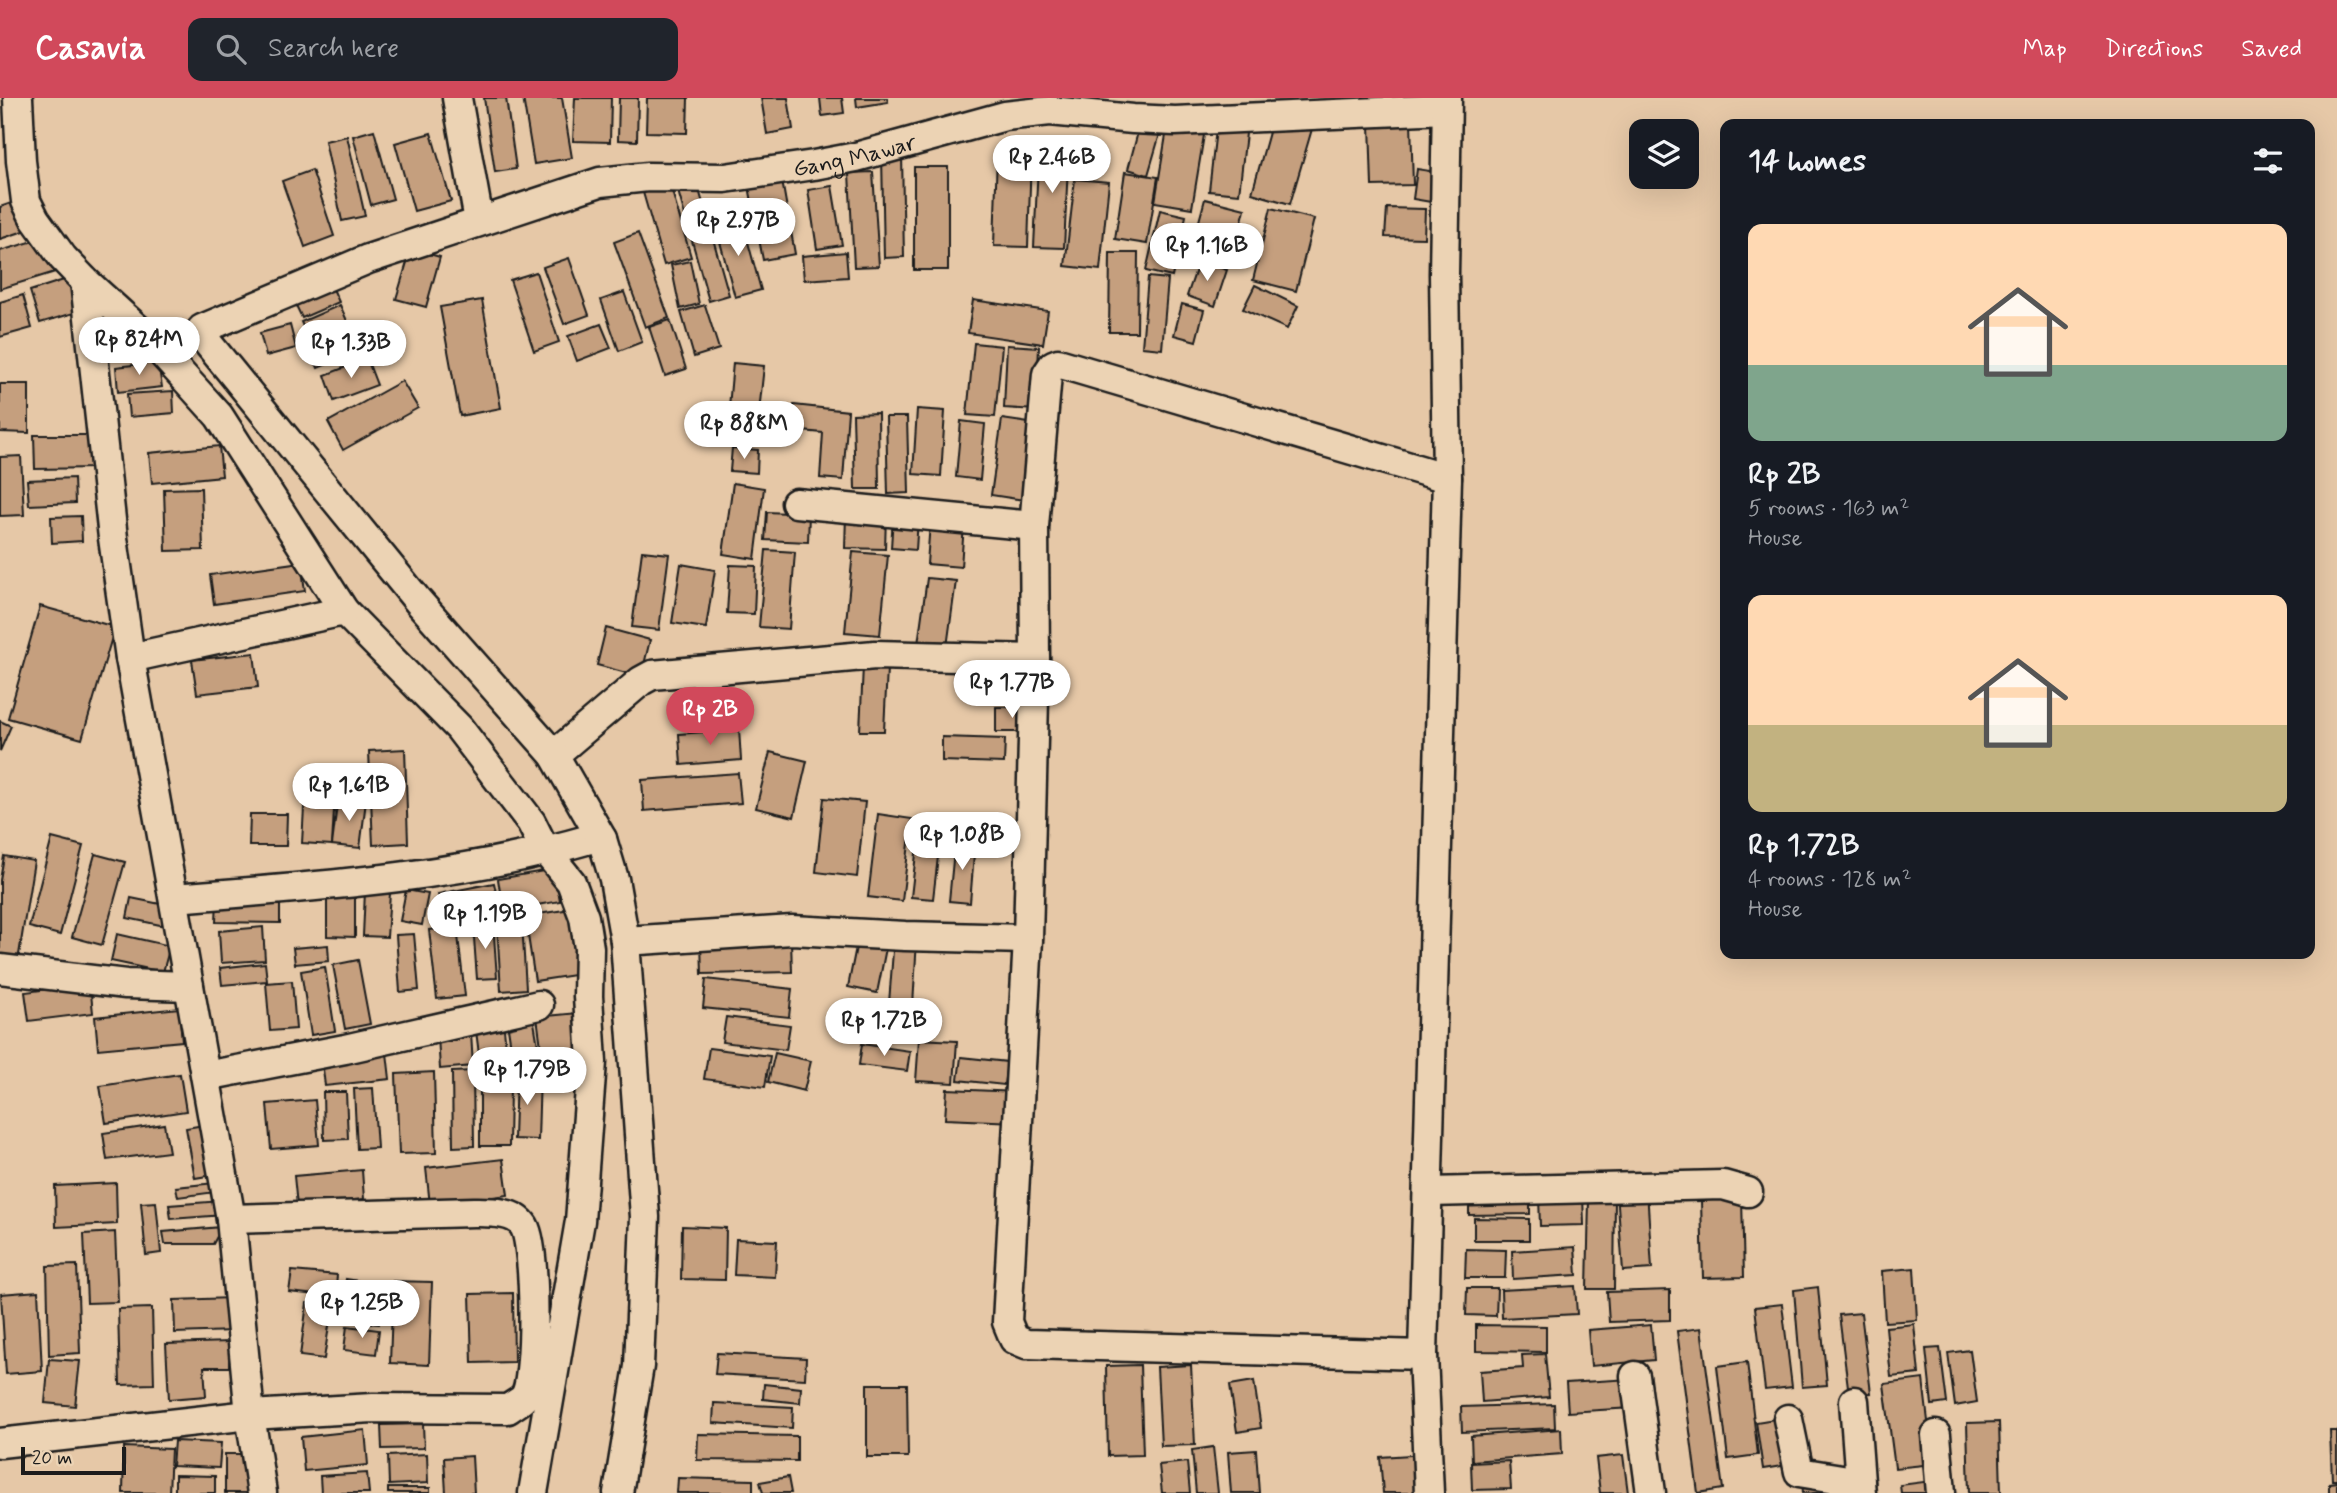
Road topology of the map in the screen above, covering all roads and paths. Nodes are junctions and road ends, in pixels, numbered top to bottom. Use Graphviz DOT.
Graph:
graph roads {
  1 [pos="18,98"];
  2 [pos="457,98"];
  3 [pos="1446,104"];
  4 [pos="1282,107"];
  5 [pos="479,221"];
  6 [pos="85,281"];
  7 [pos="1447,478"];
  8 [pos="796,503"];
  9 [pos="1034,526"];
  10 [pos="344,611"];
  11 [pos="130,658"];
  12 [pos="1035,659"];
  13 [pos="554,755"];
  14 [pos="596,839"];
  15 [pos="553,848"];
  16 [pos="174,898"];
  17 [pos="1028,939"];
  18 [pos="625,941"];
  19 [pos="0,969"];
  20 [pos="189,986"];
  21 [pos="539,1005"];
  22 [pos="206,1076"];
  23 [pos="1429,1192"];
  24 [pos="1748,1192"];
  25 [pos="231,1219"];
  26 [pos="1423,1354"];
  27 [pos="1636,1376"];
  28 [pos="1854,1401"];
  29 [pos="250,1415"];
  30 [pos="1788,1419"];
  31 [pos="1936,1435"];
  32 [pos="0,1443"];
  33 [pos="1861,1488"];
  34 [pos="261,1493"];
  35 [pos="533,1493"];
  36 [pos="618,1493"];
  37 [pos="1429,1493"];
  38 [pos="1651,1493"];
  39 [pos="1941,1493"];
  1 -- 6 [label="street"];
  2 -- 5 [label="street"];
  3 -- 4 [label="street, Gang Mawar"];
  3 -- 7 [label="street"];
  4 -- 5 [label="street, Gang Mawar"];
  5 -- 13 [label="street, Gang Mawar"];
  6 -- 10 [label="street"];
  6 -- 11 [label="street"];
  7 -- 9 [label="street"];
  7 -- 23 [label="street"];
  8 -- 9 [label="street"];
  9 -- 12 [label="street"];
  10 -- 11 [label="street"];
  10 -- 15 [label="street"];
  11 -- 16 [label="street"];
  12 -- 13 [label="street"];
  12 -- 17 [label="street"];
  13 -- 14 [label="street"];
  14 -- 15 [label="street"];
  14 -- 18 [label="street"];
  15 -- 16 [label="street"];
  15 -- 35 [label="street"];
  16 -- 20 [label="street"];
  17 -- 18 [label="street"];
  17 -- 26 [label="street"];
  18 -- 36 [label="street"];
  19 -- 20 [label="street"];
  20 -- 22 [label="street"];
  21 -- 22 [label="street"];
  22 -- 25 [label="street"];
  23 -- 24 [label="street"];
  23 -- 26 [label="street"];
  25 -- 29 [label="street"];
  25 -- 29 [label="street"];
  26 -- 37 [label="street"];
  27 -- 38 [label="street"];
  28 -- 33 [label="street"];
  29 -- 32 [label="street"];
  29 -- 34 [label="street"];
  30 -- 33 [label="street"];
  31 -- 39 [label="street"];
}
